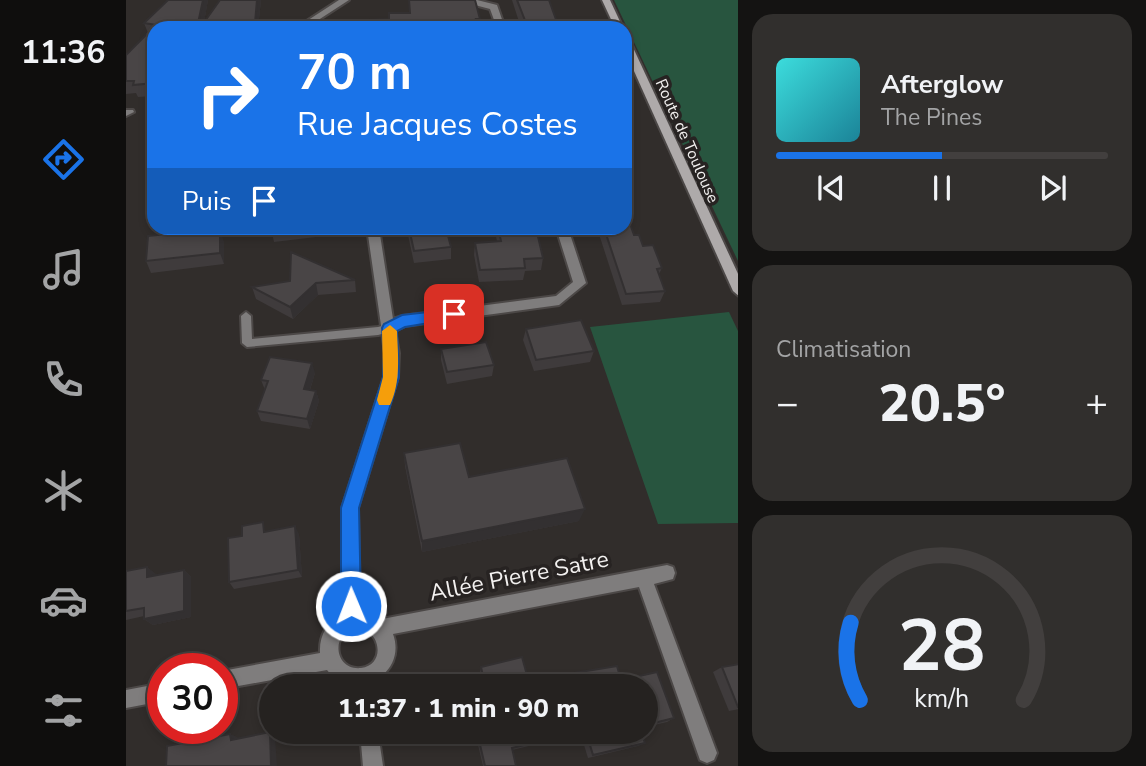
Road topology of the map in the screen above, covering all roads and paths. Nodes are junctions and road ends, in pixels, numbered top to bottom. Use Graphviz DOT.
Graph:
graph roads {
  1 [pos="345,0"];
  2 [pos="606,0"];
  3 [pos="448,1"];
  4 [pos="311,21"];
  5 [pos="499,21"];
  6 [pos="616,21"];
  7 [pos="632,56"];
  8 [pos="374,235"];
  9 [pos="564,235"];
  10 [pos="738,290"];
  11 [pos="246,316"];
  12 [pos="389,328"];
  13 [pos="667,573"];
  14 [pos="644,578"];
  15 [pos="352,618"];
  16 [pos="380,628"];
  17 [pos="331,660"];
  18 [pos="344,674"];
  19 [pos="372,674"];
  20 [pos="238,677"];
  21 [pos="147,695"];
  22 [pos="126,699"];
  23 [pos="370,744"];
  24 [pos="707,753"];
  25 [pos="373,766"];
  1 -- 4 [label="street"];
  2 -- 6 [label="main road"];
  3 -- 5 [label="street"];
  7 -- 10 [label="main road, Route de Toulouse"];
  8 -- 12 [label="street"];
  9 -- 12 [label="street"];
  11 -- 12 [label="lane"];
  12 -- 15 [label="street"];
  13 -- 14 [label="street, Allée Pierre Satre"];
  14 -- 16 [label="street, Allée Pierre Satre"];
  14 -- 24 [label="street"];
  15 -- 16 [label="street"];
  15 -- 17 [label="street"];
  16 -- 19 [label="street"];
  17 -- 18 [label="street"];
  17 -- 20 [label="street"];
  21 -- 22 [label="street"];
  23 -- 25 [label="street"];
}
